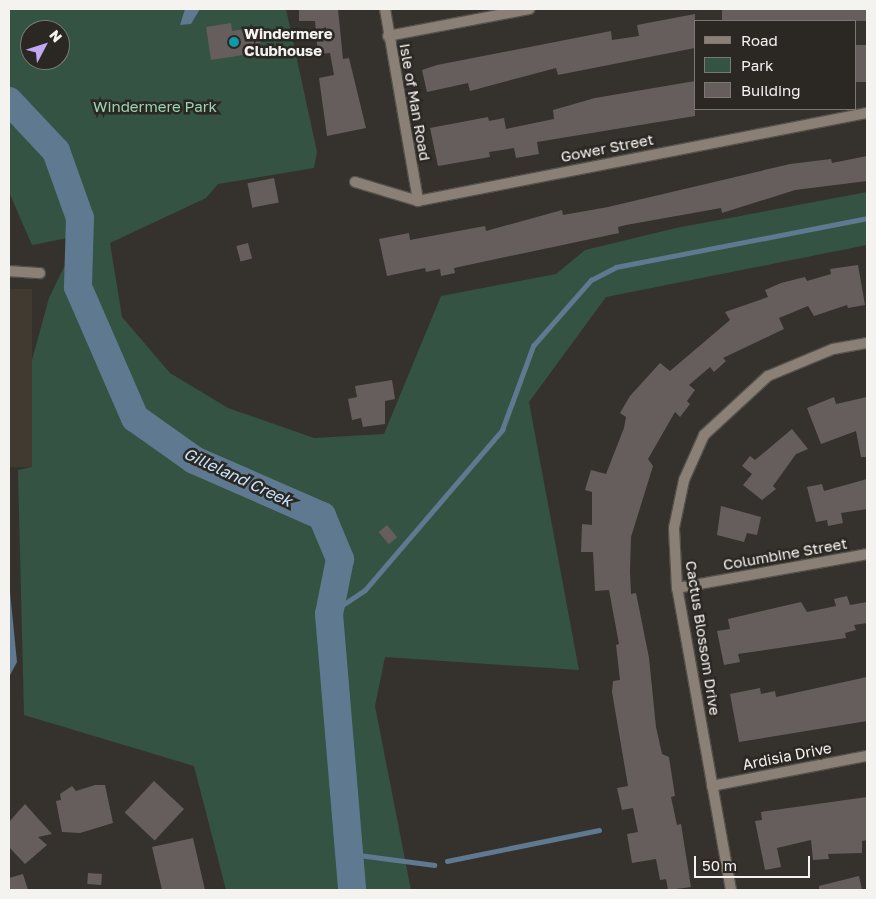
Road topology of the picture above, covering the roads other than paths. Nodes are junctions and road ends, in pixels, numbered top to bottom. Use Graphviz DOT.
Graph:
graph roads {
  1 [pos="385,9"];
  2 [pos="529,9"];
  3 [pos="388,36"];
  4 [pos="867,112"];
  5 [pos="355,182"];
  6 [pos="418,201"];
  7 [pos="9,271"];
  8 [pos="40,274"];
  9 [pos="867,343"];
  10 [pos="867,554"];
  11 [pos="678,588"];
  12 [pos="867,756"];
  13 [pos="712,786"];
  14 [pos="731,890"];
  1 -- 3 [label="street, Isle of Man Road"];
  2 -- 3 [label="street"];
  3 -- 6 [label="street, Isle of Man Road"];
  4 -- 6 [label="street, Gower Street"];
  5 -- 6 [label="street, Gower Street"];
  7 -- 8 [label="street"];
  9 -- 11 [label="street, Cactus Blossom Drive"];
  10 -- 11 [label="street, Columbine Street"];
  11 -- 13 [label="street, Cactus Blossom Drive"];
  12 -- 13 [label="street, Ardisia Drive"];
  13 -- 14 [label="street, Cactus Blossom Drive"];
}
